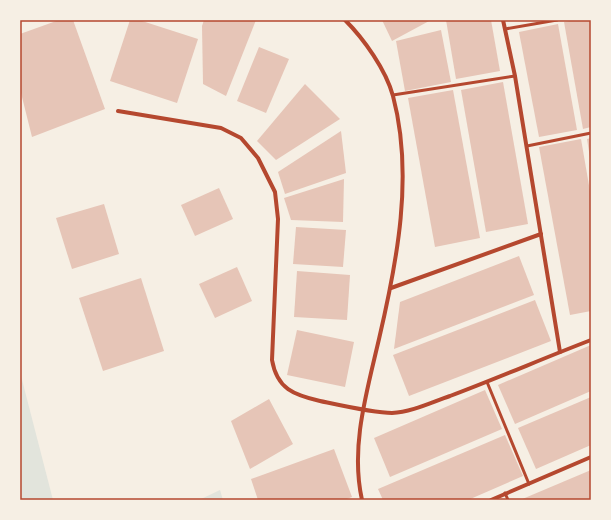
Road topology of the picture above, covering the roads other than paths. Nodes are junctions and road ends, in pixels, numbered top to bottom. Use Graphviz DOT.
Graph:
graph roads {
  1 [pos="345,20"];
  2 [pos="503,20"];
  3 [pos="557,20"];
  4 [pos="505,29"];
  5 [pos="515,76"];
  6 [pos="393,95"];
  7 [pos="118,111"];
  8 [pos="591,133"];
  9 [pos="527,146"];
  10 [pos="541,234"];
  11 [pos="391,288"];
  12 [pos="591,340"];
  13 [pos="560,352"];
  14 [pos="486,382"];
  15 [pos="362,408"];
  16 [pos="591,457"];
  17 [pos="529,484"];
  18 [pos="505,493"];
  19 [pos="362,500"];
  20 [pos="491,500"];
  21 [pos="508,500"];
  1 -- 6 [label="street"];
  2 -- 4 [label="street"];
  3 -- 4 [label="lane"];
  4 -- 5 [label="street"];
  5 -- 6 [label="lane"];
  5 -- 9 [label="street"];
  6 -- 11 [label="street"];
  7 -- 15 [label="street"];
  8 -- 9 [label="lane"];
  9 -- 10 [label="street"];
  10 -- 11 [label="street"];
  10 -- 13 [label="street"];
  11 -- 15 [label="street"];
  12 -- 13 [label="street"];
  13 -- 14 [label="street"];
  14 -- 15 [label="street"];
  14 -- 17 [label="lane"];
  15 -- 19 [label="street"];
  16 -- 17 [label="street"];
  17 -- 18 [label="street"];
  18 -- 20 [label="street"];
  18 -- 21 [label="lane"];
}
